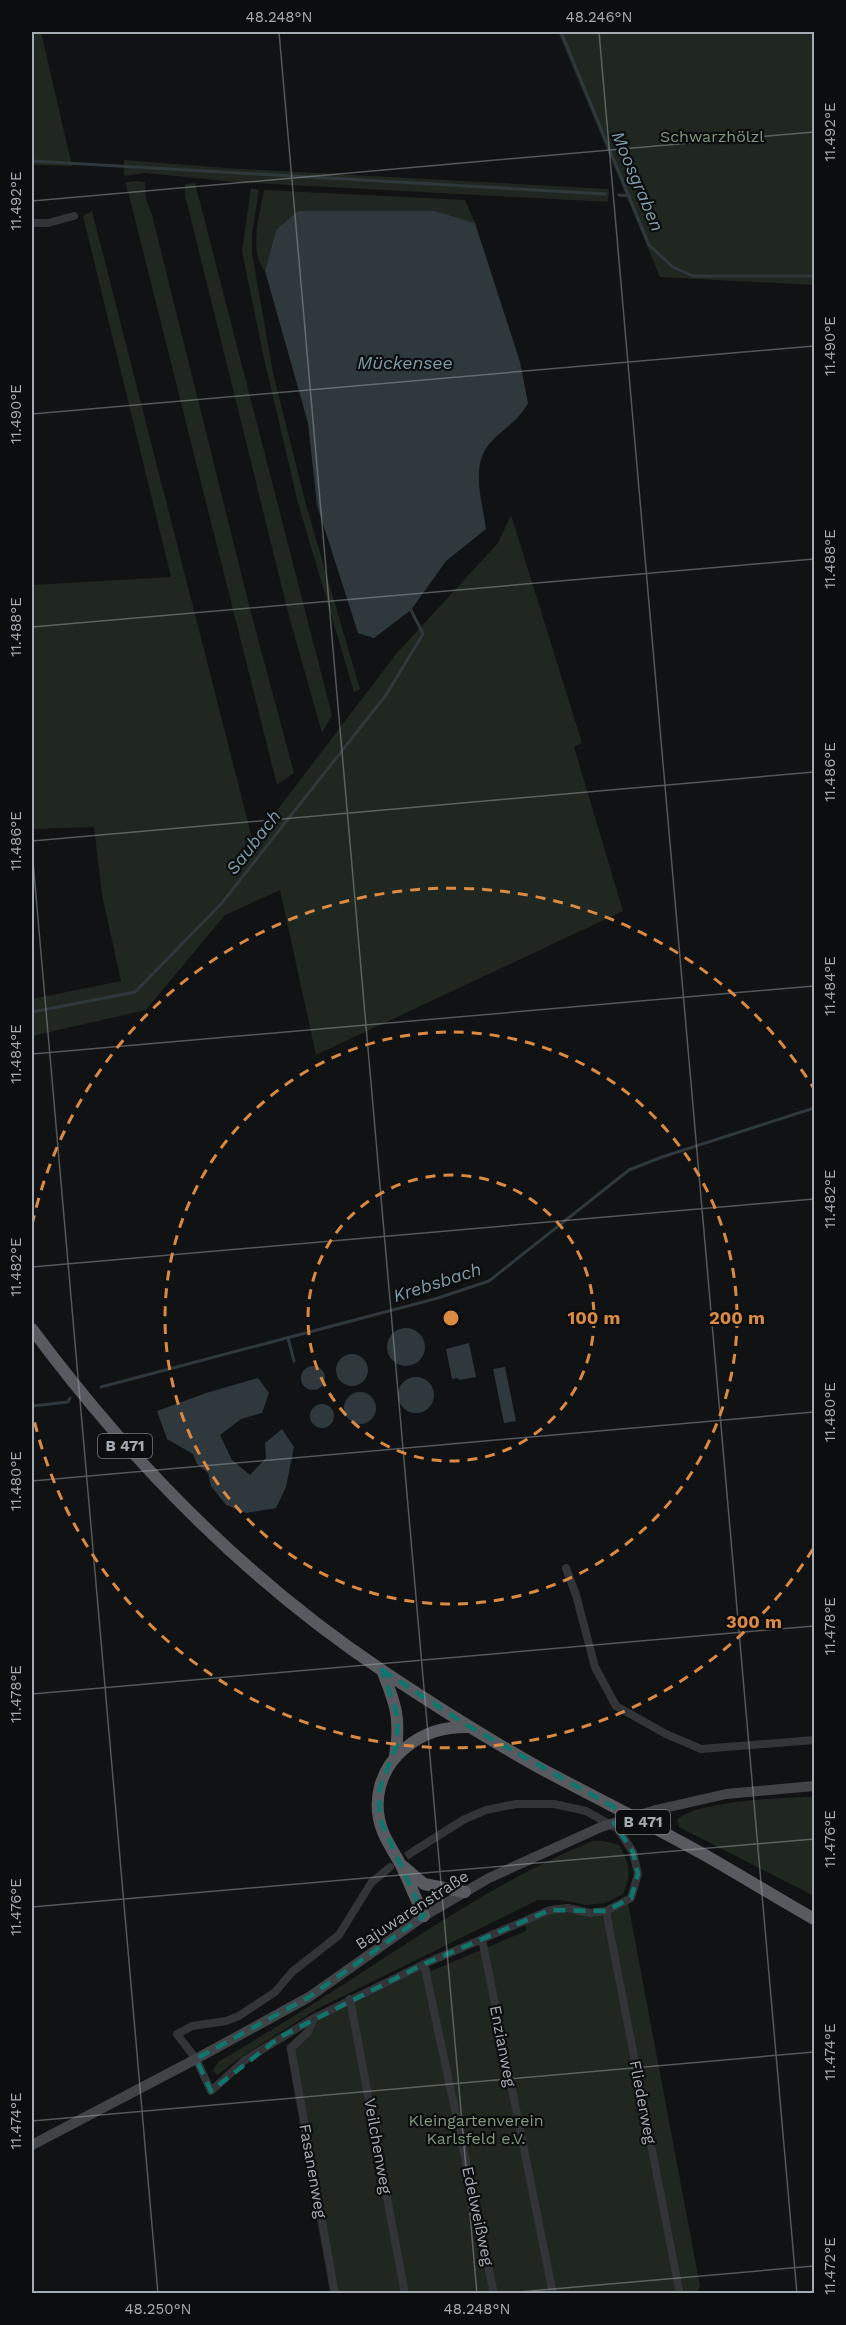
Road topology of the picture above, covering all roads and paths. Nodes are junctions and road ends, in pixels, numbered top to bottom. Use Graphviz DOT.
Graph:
graph roads {
  1 [pos="74,216"];
  2 [pos="32,223"];
  3 [pos="32,1329"];
  4 [pos="567,1568"];
  5 [pos="382,1670"];
  6 [pos="470,1727"];
  7 [pos="814,1740"];
  8 [pos="395,1756"];
  9 [pos="814,1786"];
  10 [pos="414,1851"];
  11 [pos="395,1866"];
  12 [pos="465,1892"];
  13 [pos="606,1911"];
  14 [pos="424,1916"];
  15 [pos="814,1920"];
  16 [pos="482,1939"];
  17 [pos="424,1964"];
  18 [pos="350,1999"];
  19 [pos="314,2018"];
  20 [pos="196,2059"];
  21 [pos="32,2145"];
  22 [pos="335,2294"];
  23 [pos="405,2294"];
  24 [pos="495,2294"];
  25 [pos="553,2294"];
  26 [pos="680,2294"];
  1 -- 2 [label="street"];
  3 -- 5 [label="highway, B 471"];
  4 -- 7 [label="street"];
  5 -- 6 [label="highway, B 471"];
  5 -- 8 [label="highway"];
  6 -- 8 [label="highway"];
  6 -- 15 [label="highway, B 471"];
  8 -- 11 [label="highway"];
  9 -- 12 [label="main road, Bajuwarenstraße, bridge"];
  10 -- 13 [label="street"];
  11 -- 12 [label="highway"];
  11 -- 14 [label="highway"];
  11 -- 20 [label="street"];
  12 -- 14 [label="main road, Bajuwarenstraße"];
  13 -- 16 [label="street"];
  13 -- 26 [label="street, Fliederweg"];
  14 -- 20 [label="main road, Bajuwarenstraße"];
  16 -- 17 [label="street"];
  16 -- 25 [label="street, Enzianweg"];
  17 -- 18 [label="street"];
  17 -- 24 [label="street, Edelweißweg"];
  18 -- 19 [label="street"];
  18 -- 23 [label="street, Veilchenweg"];
  19 -- 20 [label="street"];
  19 -- 22 [label="street, Fasanenweg"];
  20 -- 21 [label="main road, Bajuwarenstraße"];
}
